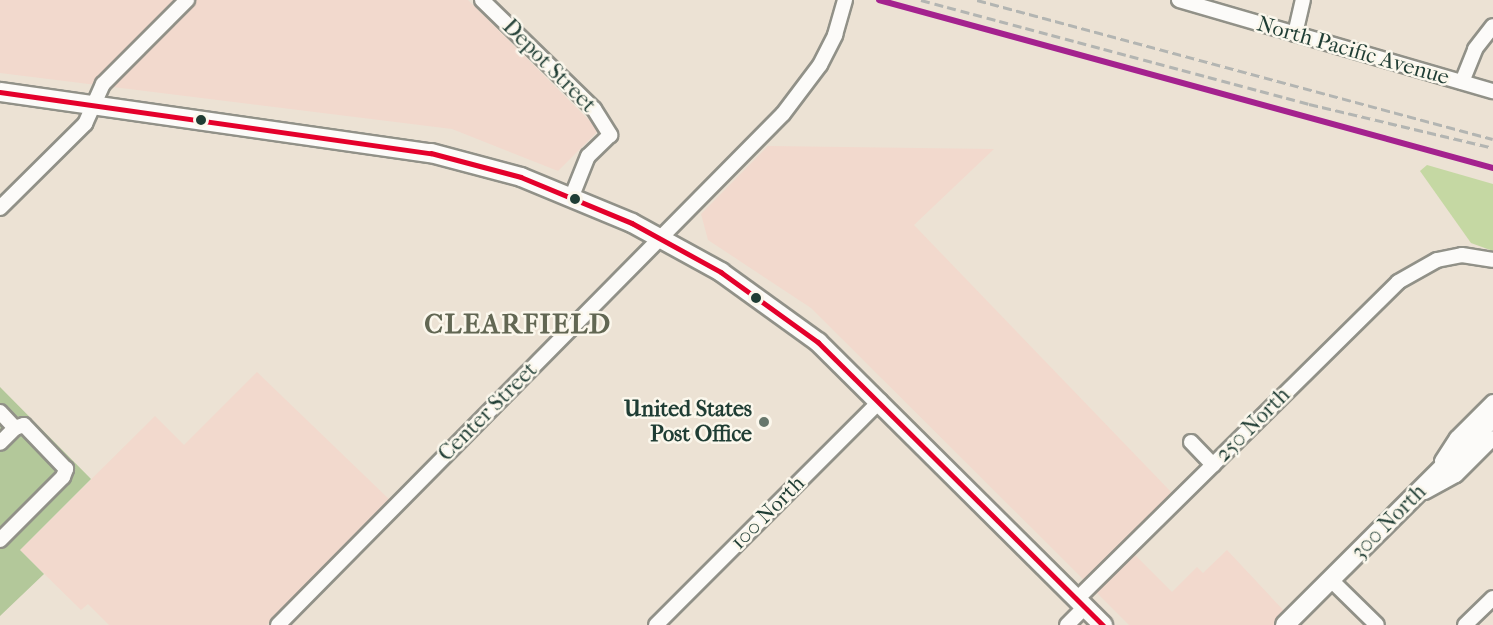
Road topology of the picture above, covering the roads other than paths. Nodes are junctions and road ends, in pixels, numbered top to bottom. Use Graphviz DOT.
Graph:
graph roads {
  1 [pos="187,0"];
  2 [pos="482,0"];
  3 [pos="845,0"];
  4 [pos="1179,0"];
  5 [pos="1303,0"];
  6 [pos="1493,26"];
  7 [pos="1295,34"];
  8 [pos="1462,82"];
  9 [pos="1493,91"];
  10 [pos="0,92"];
  11 [pos="93,105"];
  12 [pos="572,196"];
  13 [pos="0,208"];
  14 [pos="661,237"];
  15 [pos="1493,260"];
  16 [pos="880,400"];
  17 [pos="1493,402"];
  18 [pos="0,412"];
  19 [pos="1493,418"];
  20 [pos="15,428"];
  21 [pos="1493,438"];
  22 [pos="0,442"];
  23 [pos="1191,442"];
  24 [pos="1213,465"];
  25 [pos="1413,498"];
  26 [pos="0,540"];
  27 [pos="1331,580"];
  28 [pos="1493,598"];
  29 [pos="1081,603"];
  30 [pos="278,625"];
  31 [pos="656,625"];
  32 [pos="1067,625"];
  33 [pos="1103,625"];
  34 [pos="1285,625"];
  35 [pos="1377,625"];
  36 [pos="1465,625"];
  1 -- 11 [label="street"];
  2 -- 12 [label="street, Depot Street"];
  3 -- 14 [label="street, Center Street"];
  4 -- 7 [label="street, North Pacific Avenue"];
  5 -- 7 [label="street"];
  6 -- 8 [label="street"];
  7 -- 8 [label="street, North Pacific Avenue"];
  8 -- 9 [label="street, North Pacific Avenue"];
  10 -- 11 [label="main road"];
  11 -- 12 [label="main road"];
  11 -- 13 [label="street"];
  12 -- 14 [label="main road"];
  14 -- 16 [label="main road"];
  14 -- 30 [label="street, Center Street"];
  15 -- 24 [label="street, 250 North"];
  16 -- 29 [label="main road"];
  16 -- 31 [label="street, 100 North"];
  17 -- 25 [label="street"];
  18 -- 20 [label="street"];
  19 -- 25 [label="main road, 300 North"];
  20 -- 22 [label="street"];
  20 -- 26 [label="street"];
  21 -- 25 [label="street"];
  23 -- 24 [label="street"];
  24 -- 29 [label="street, 250 North"];
  25 -- 27 [label="main road, 300 North"];
  27 -- 34 [label="main road, 300 North"];
  27 -- 35 [label="street"];
  28 -- 36 [label="street"];
  29 -- 32 [label="street, 250 North"];
  29 -- 33 [label="main road"];
}
